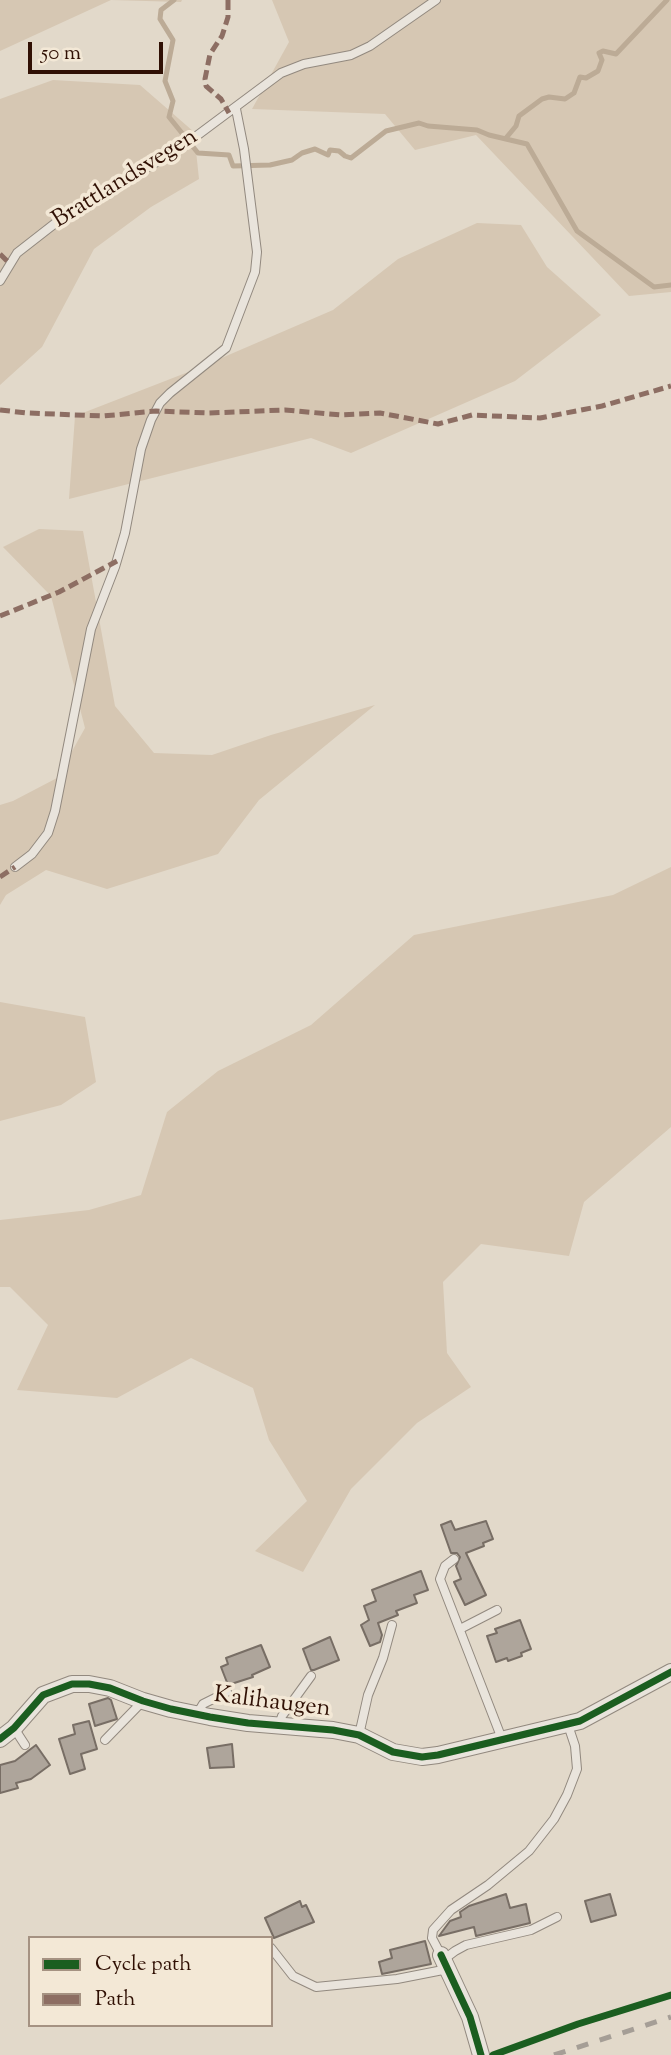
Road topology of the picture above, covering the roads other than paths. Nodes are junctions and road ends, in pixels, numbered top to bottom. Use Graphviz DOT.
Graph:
graph roads {
  1 [pos="436,0"];
  2 [pos="232,111"];
  3 [pos="0,281"];
  4 [pos="15,867"];
  5 [pos="454,1559"];
  6 [pos="497,1610"];
  7 [pos="392,1625"];
  8 [pos="460,1629"];
  9 [pos="671,1672"];
  10 [pos="311,1676"];
  11 [pos="227,1692"];
  12 [pos="143,1701"];
  13 [pos="197,1714"];
  14 [pos="279,1725"];
  15 [pos="568,1725"];
  16 [pos="13,1728"];
  17 [pos="359,1735"];
  18 [pos="0,1739"];
  19 [pos="105,1740"];
  20 [pos="502,1740"];
  21 [pos="25,1745"];
  22 [pos="556,1917"];
  23 [pos="273,1951"];
  24 [pos="444,1962"];
  25 [pos="481,2055"];
  1 -- 2 [label="lane, Brattlandsvegen"];
  2 -- 3 [label="lane, Brattlandsvegen"];
  2 -- 4 [label="lane"];
  5 -- 8 [label="lane"];
  6 -- 8 [label="lane"];
  7 -- 17 [label="lane"];
  8 -- 20 [label="lane"];
  9 -- 15 [label="street, Kalihaugen"];
  10 -- 14 [label="lane"];
  11 -- 13 [label="lane"];
  12 -- 13 [label="street, Kalihaugen"];
  12 -- 16 [label="street, Kalihaugen"];
  12 -- 19 [label="lane"];
  13 -- 14 [label="street, Kalihaugen"];
  14 -- 17 [label="street, Kalihaugen"];
  15 -- 20 [label="street, Kalihaugen"];
  15 -- 24 [label="lane"];
  16 -- 18 [label="street, Kalihaugen"];
  16 -- 21 [label="lane"];
  17 -- 20 [label="street, Kalihaugen"];
  22 -- 24 [label="lane"];
  23 -- 24 [label="lane"];
  24 -- 25 [label="street"];
}
